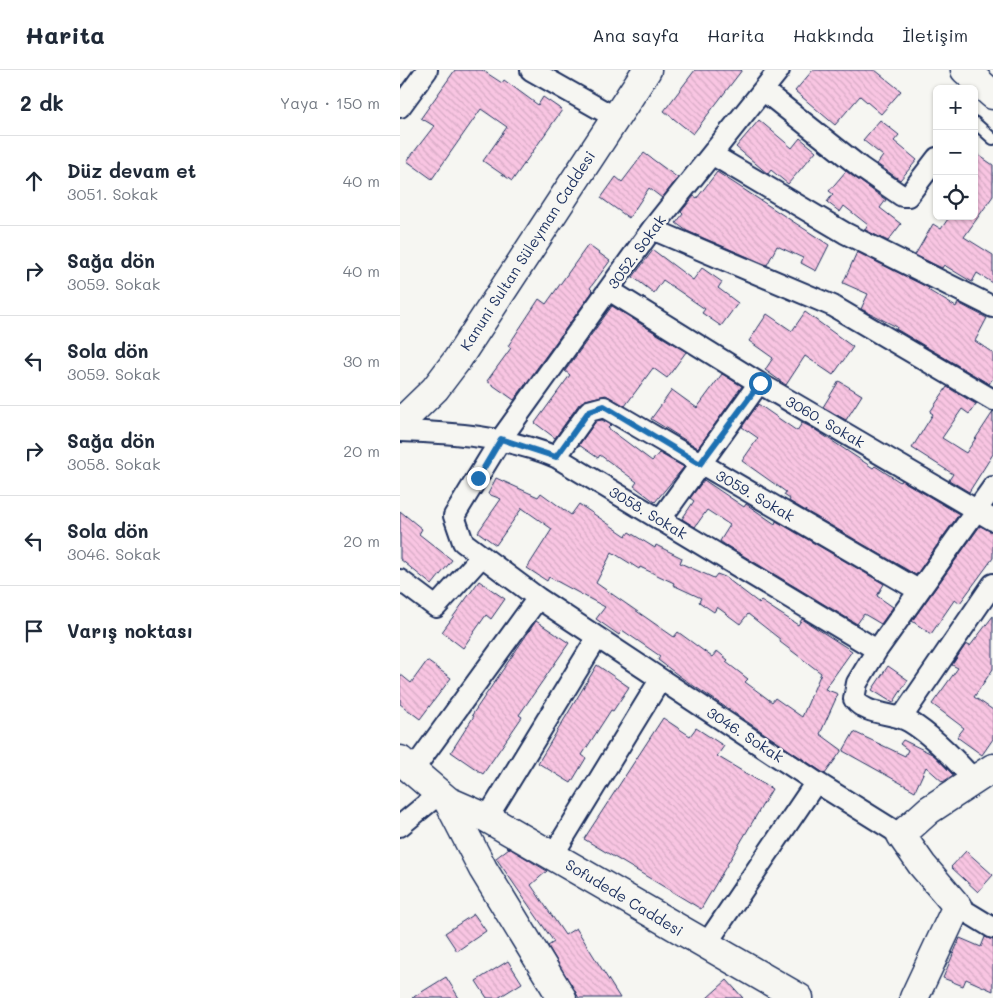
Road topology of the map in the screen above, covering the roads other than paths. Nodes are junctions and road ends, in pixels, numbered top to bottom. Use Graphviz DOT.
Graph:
graph roads {
  1 [pos="427,70"];
  2 [pos="531,70"];
  3 [pos="646,70"];
  4 [pos="779,70"];
  5 [pos="764,90"];
  6 [pos="400,107"];
  7 [pos="614,117"];
  8 [pos="978,126"];
  9 [pos="993,139"];
  10 [pos="713,155"];
  11 [pos="933,164"];
  12 [pos="652,230"];
  13 [pos="609,290"];
  14 [pos="993,307"];
  15 [pos="760,383"];
  16 [pos="993,400"];
  17 [pos="400,423"];
  18 [pos="400,431"];
  19 [pos="501,439"];
  20 [pos="556,457"];
  21 [pos="700,464"];
  22 [pos="993,487"];
  23 [pos="985,515"];
  24 [pos="660,520"];
  25 [pos="482,556"];
  26 [pos="400,580"];
  27 [pos="993,584"];
  28 [pos="918,590"];
  29 [pos="538,598"];
  30 [pos="597,638"];
  31 [pos="877,650"];
  32 [pos="660,680"];
  33 [pos="902,717"];
  34 [pos="406,765"];
  35 [pos="983,773"];
  36 [pos="816,782"];
  37 [pos="444,797"];
  38 [pos="487,818"];
  39 [pos="400,826"];
  40 [pos="901,834"];
  41 [pos="553,855"];
  42 [pos="957,906"];
  43 [pos="993,928"];
  44 [pos="705,946"];
  45 [pos="562,998"];
  46 [pos="799,998"];
  47 [pos="914,998"];
  1 -- 6 [label="street"];
  2 -- 7 [label="street"];
  3 -- 7 [label="main road, Kanuni Sultan Süleyman Caddesi"];
  4 -- 5 [label="street, 3052. Sokak"];
  5 -- 10 [label="street, 3052. Sokak"];
  5 -- 11 [label="street"];
  7 -- 17 [label="main road, Kanuni Sultan Süleyman Caddesi"];
  8 -- 9 [label="lane"];
  10 -- 12 [label="street, 3052. Sokak"];
  10 -- 14 [label="street"];
  12 -- 13 [label="street, 3052. Sokak"];
  12 -- 16 [label="street"];
  13 -- 15 [label="street, 3060. Sokak"];
  13 -- 19 [label="street, 3052. Sokak"];
  15 -- 21 [label="street"];
  15 -- 23 [label="street, 3060. Sokak"];
  18 -- 19 [label="street, 3058. Sokak"];
  19 -- 20 [label="street, 3058. Sokak"];
  19 -- 25 [label="street, 3046. Sokak"];
  20 -- 21 [label="street, 3059. Sokak"];
  20 -- 24 [label="street, 3058. Sokak"];
  21 -- 24 [label="street"];
  21 -- 28 [label="street, 3059. Sokak"];
  22 -- 23 [label="street"];
  23 -- 28 [label="street"];
  24 -- 31 [label="street, 3058. Sokak"];
  25 -- 26 [label="street"];
  25 -- 29 [label="street, 3046. Sokak"];
  27 -- 33 [label="street"];
  28 -- 31 [label="street"];
  29 -- 30 [label="street, 3046. Sokak"];
  29 -- 34 [label="street"];
  30 -- 32 [label="street, 3046. Sokak"];
  30 -- 38 [label="street"];
  31 -- 33 [label="street"];
  32 -- 36 [label="street, 3046. Sokak"];
  32 -- 41 [label="street"];
  33 -- 35 [label="street"];
  34 -- 37 [label="main road"];
  35 -- 40 [label="main road"];
  36 -- 40 [label="street, 3046. Sokak"];
  36 -- 44 [label="street"];
  37 -- 38 [label="main road, Sofudede Caddesi"];
  37 -- 39 [label="street"];
  37 -- 45 [label="main road"];
  38 -- 41 [label="main road, Sofudede Caddesi"];
  40 -- 42 [label="main road, 3046. Sokak"];
  41 -- 44 [label="main road, Sofudede Caddesi"];
  42 -- 43 [label="street, 3046. Sokak"];
  42 -- 47 [label="main road"];
  44 -- 46 [label="main road, Sofudede Caddesi"];
}
